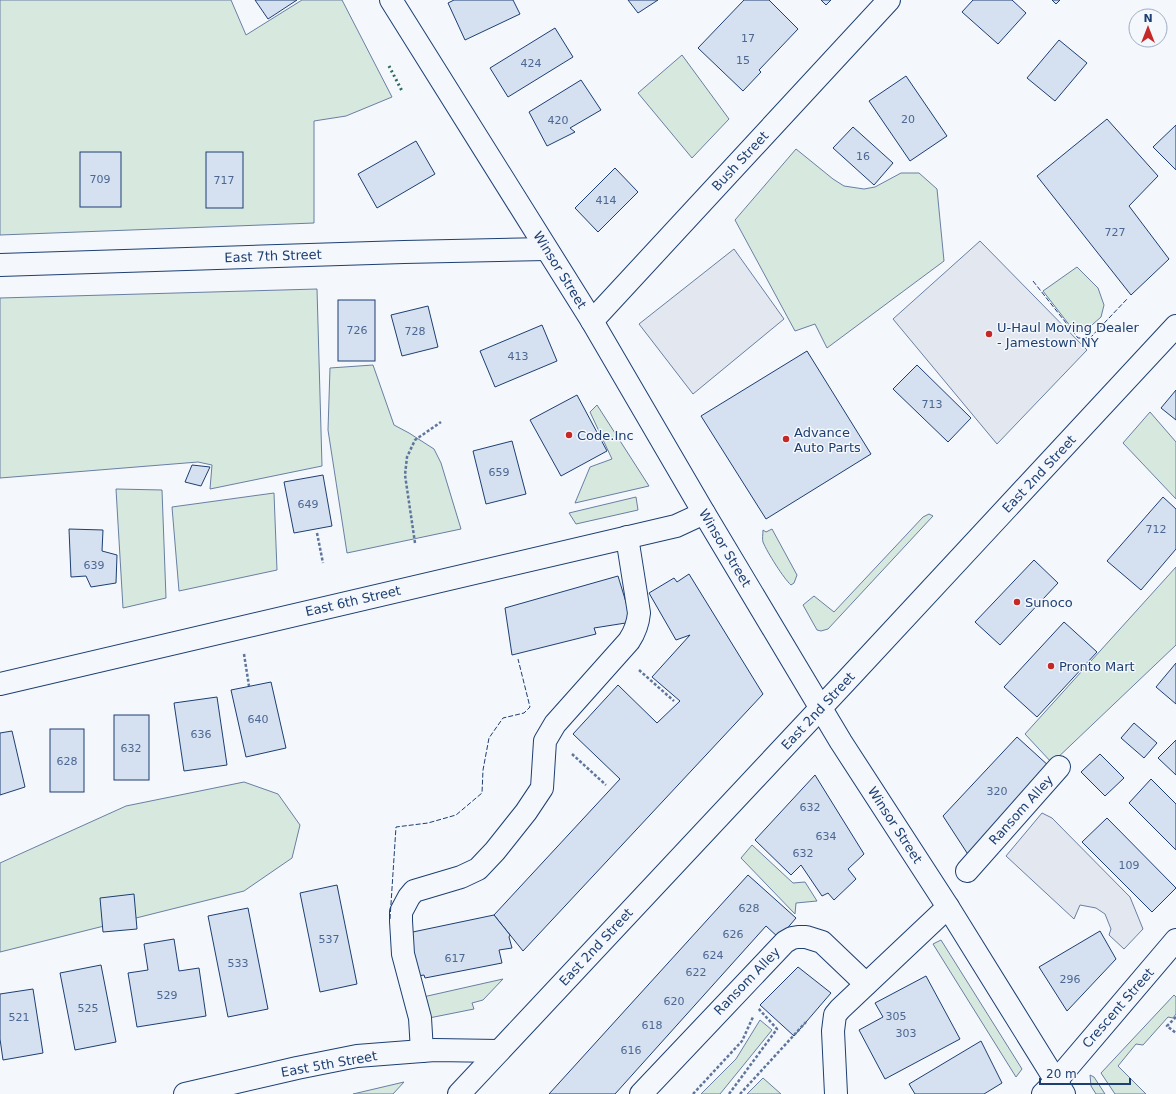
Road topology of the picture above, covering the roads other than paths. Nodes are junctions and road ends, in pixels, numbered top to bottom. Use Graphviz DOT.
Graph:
graph roads {
  1 [pos="391,0"];
  2 [pos="889,0"];
  3 [pos="546,249"];
  4 [pos="0,266"];
  5 [pos="592,321"];
  6 [pos="1176,326"];
  7 [pos="704,513"];
  8 [pos="627,537"];
  9 [pos="0,684"];
  10 [pos="821,708"];
  11 [pos="1059,767"];
  12 [pos="967,871"];
  13 [pos="948,907"];
  14 [pos="1176,940"];
  15 [pos="866,984"];
  16 [pos="499,1051"];
  17 [pos="422,1052"];
  18 [pos="1054,1090"];
  19 [pos="185,1094"];
  20 [pos="459,1094"];
  21 [pos="641,1094"];
  22 [pos="836,1094"];
  1 -- 3 [label="street, Winsor Street"];
  2 -- 5 [label="street, Bush Street"];
  3 -- 4 [label="street, East 7th Street"];
  3 -- 5 [label="street, Winsor Street"];
  5 -- 7 [label="street, Winsor Street"];
  6 -- 10 [label="street, East 2nd Street"];
  7 -- 8 [label="street, East 6th Street"];
  7 -- 10 [label="street, Winsor Street"];
  8 -- 9 [label="street, East 6th Street"];
  8 -- 17 [label="street"];
  10 -- 13 [label="street, Winsor Street"];
  10 -- 16 [label="street, East 2nd Street"];
  11 -- 12 [label="street, Ransom Alley"];
  13 -- 15 [label="street"];
  13 -- 18 [label="street, Winsor Street"];
  14 -- 18 [label="street, Crescent Street"];
  15 -- 21 [label="street, Ransom Alley"];
  15 -- 22 [label="street"];
  16 -- 17 [label="street, East 5th Street"];
  16 -- 20 [label="street, East 2nd Street"];
  17 -- 19 [label="street, East 5th Street"];
}
